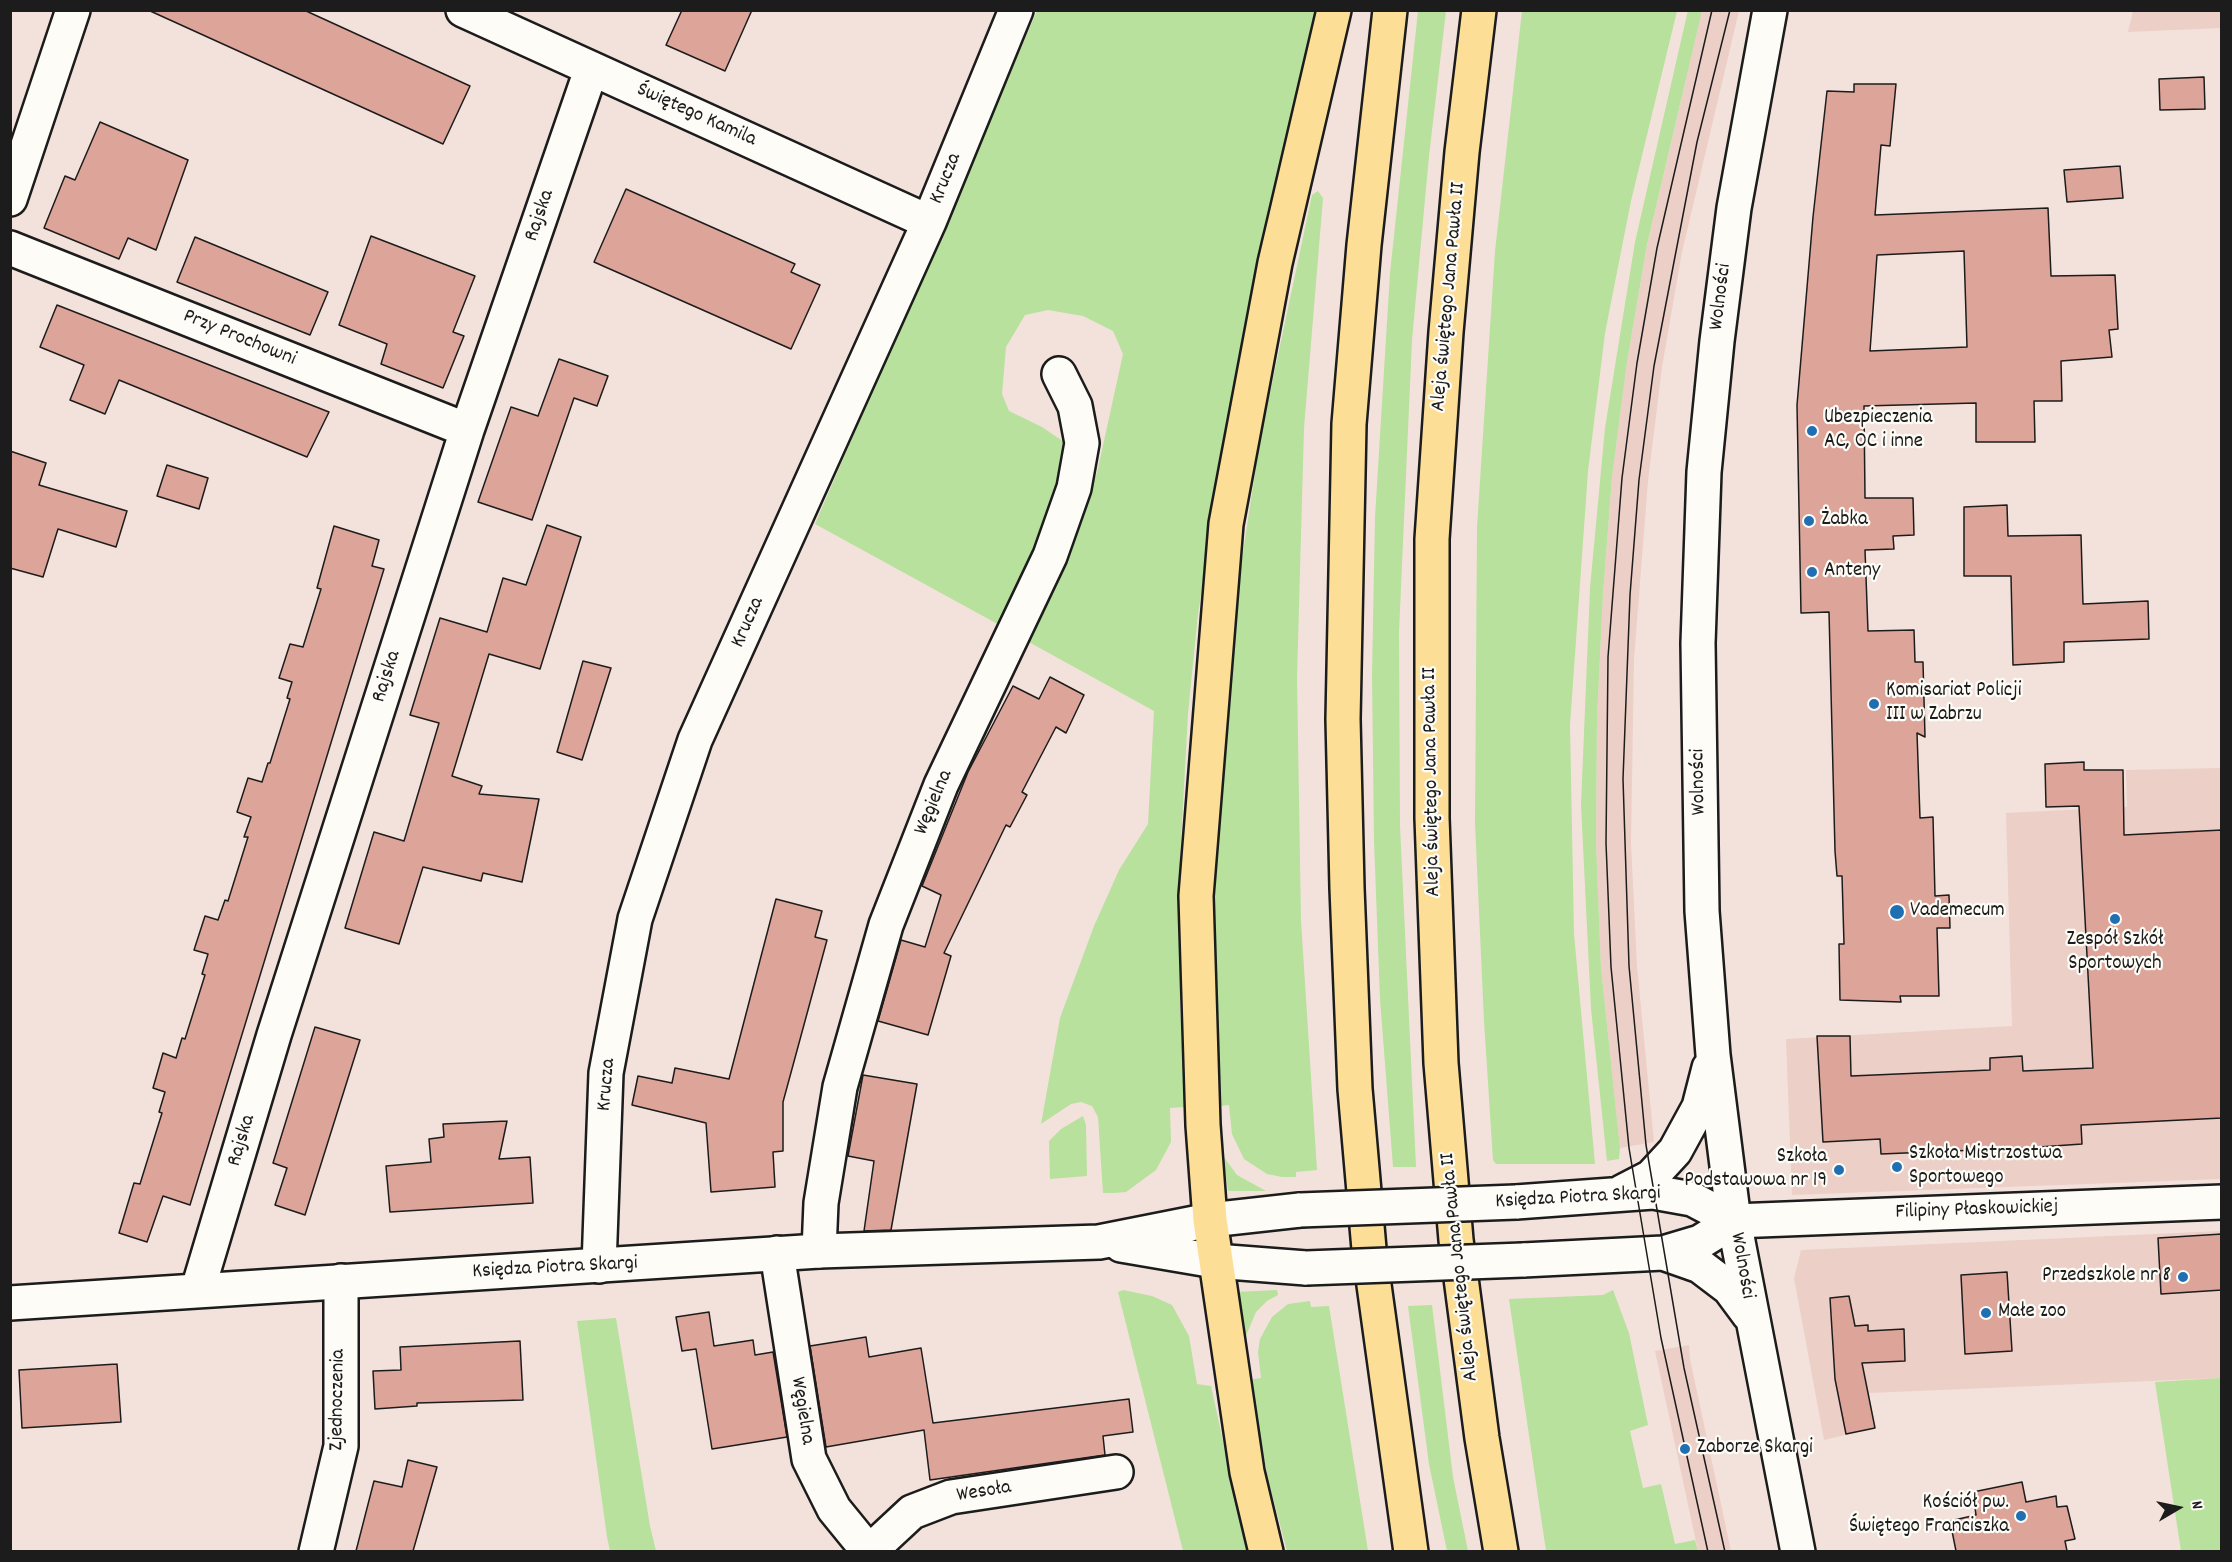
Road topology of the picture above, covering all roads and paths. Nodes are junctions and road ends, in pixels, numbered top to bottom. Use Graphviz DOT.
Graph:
graph roads {
  1 [pos="73,10"];
  2 [pos="463,10"];
  3 [pos="1016,10"];
  4 [pos="1334,10"];
  5 [pos="1390,10"];
  6 [pos="1479,10"];
  7 [pos="1770,10"];
  8 [pos="591,70"];
  9 [pos="10,199"];
  10 [pos="929,222"];
  11 [pos="10,248"];
  12 [pos="1059,374"];
  13 [pos="467,430"];
  14 [pos="1713,1055"];
  15 [pos="1612,1196"];
  16 [pos="2222,1202"];
  17 [pos="1210,1220"];
  18 [pos="1734,1221"];
  19 [pos="1099,1242"];
  20 [pos="819,1251"];
  21 [pos="777,1253"];
  22 [pos="1663,1253"];
  23 [pos="1215,1261"];
  24 [pos="599,1266"];
  25 [pos="341,1281"];
  26 [pos="198,1289"];
  27 [pos="10,1303"];
  28 [pos="1750,1317"];
  29 [pos="1116,1472"];
  30 [pos="316,1551"];
  31 [pos="869,1551"];
  32 [pos="1266,1551"];
  33 [pos="1411,1551"];
  34 [pos="1501,1551"];
  35 [pos="1798,1551"];
  1 -- 9 [label="street"];
  2 -- 8 [label="street, Świętego Kamila"];
  3 -- 10 [label="street, Krucza"];
  4 -- 17 [label="main road"];
  5 -- 33 [label="main road"];
  6 -- 34 [label="main road, Aleja świętego Jana Pawła II"];
  7 -- 14 [label="street, Wolności"];
  8 -- 10 [label="street, Świętego Kamila"];
  8 -- 13 [label="street, Rajska"];
  10 -- 24 [label="street, Krucza"];
  11 -- 13 [label="street, Przy Prochowni"];
  12 -- 20 [label="street, Węgielna"];
  13 -- 26 [label="street, Rajska"];
  14 -- 15 [label="street"];
  14 -- 18 [label="street, Wolności"];
  15 -- 17 [label="street, Księdza Piotra Skargi, bridge"];
  15 -- 18 [label="street, Księdza Piotra Skargi"];
  16 -- 18 [label="street, Filipiny Płaskowickiej"];
  17 -- 19 [label="street, Księdza Piotra Skargi"];
  17 -- 23 [label="main road"];
  18 -- 22 [label="street, Księdza Piotra Skargi"];
  18 -- 28 [label="street, Wolności"];
  19 -- 20 [label="street, Księdza Piotra Skargi"];
  19 -- 23 [label="street, Księdza Piotra Skargi"];
  20 -- 21 [label="street, Księdza Piotra Skargi"];
  21 -- 24 [label="street, Księdza Piotra Skargi"];
  21 -- 31 [label="street, Węgielna"];
  22 -- 23 [label="street, Księdza Piotra Skargi, bridge"];
  22 -- 28 [label="street"];
  23 -- 32 [label="main road"];
  24 -- 25 [label="street, Księdza Piotra Skargi"];
  25 -- 26 [label="street, Księdza Piotra Skargi"];
  25 -- 30 [label="street, Zjednoczenia"];
  26 -- 27 [label="street, Księdza Piotra Skargi"];
  28 -- 35 [label="street, Wolności"];
  29 -- 31 [label="street, Wesoła"];
}
